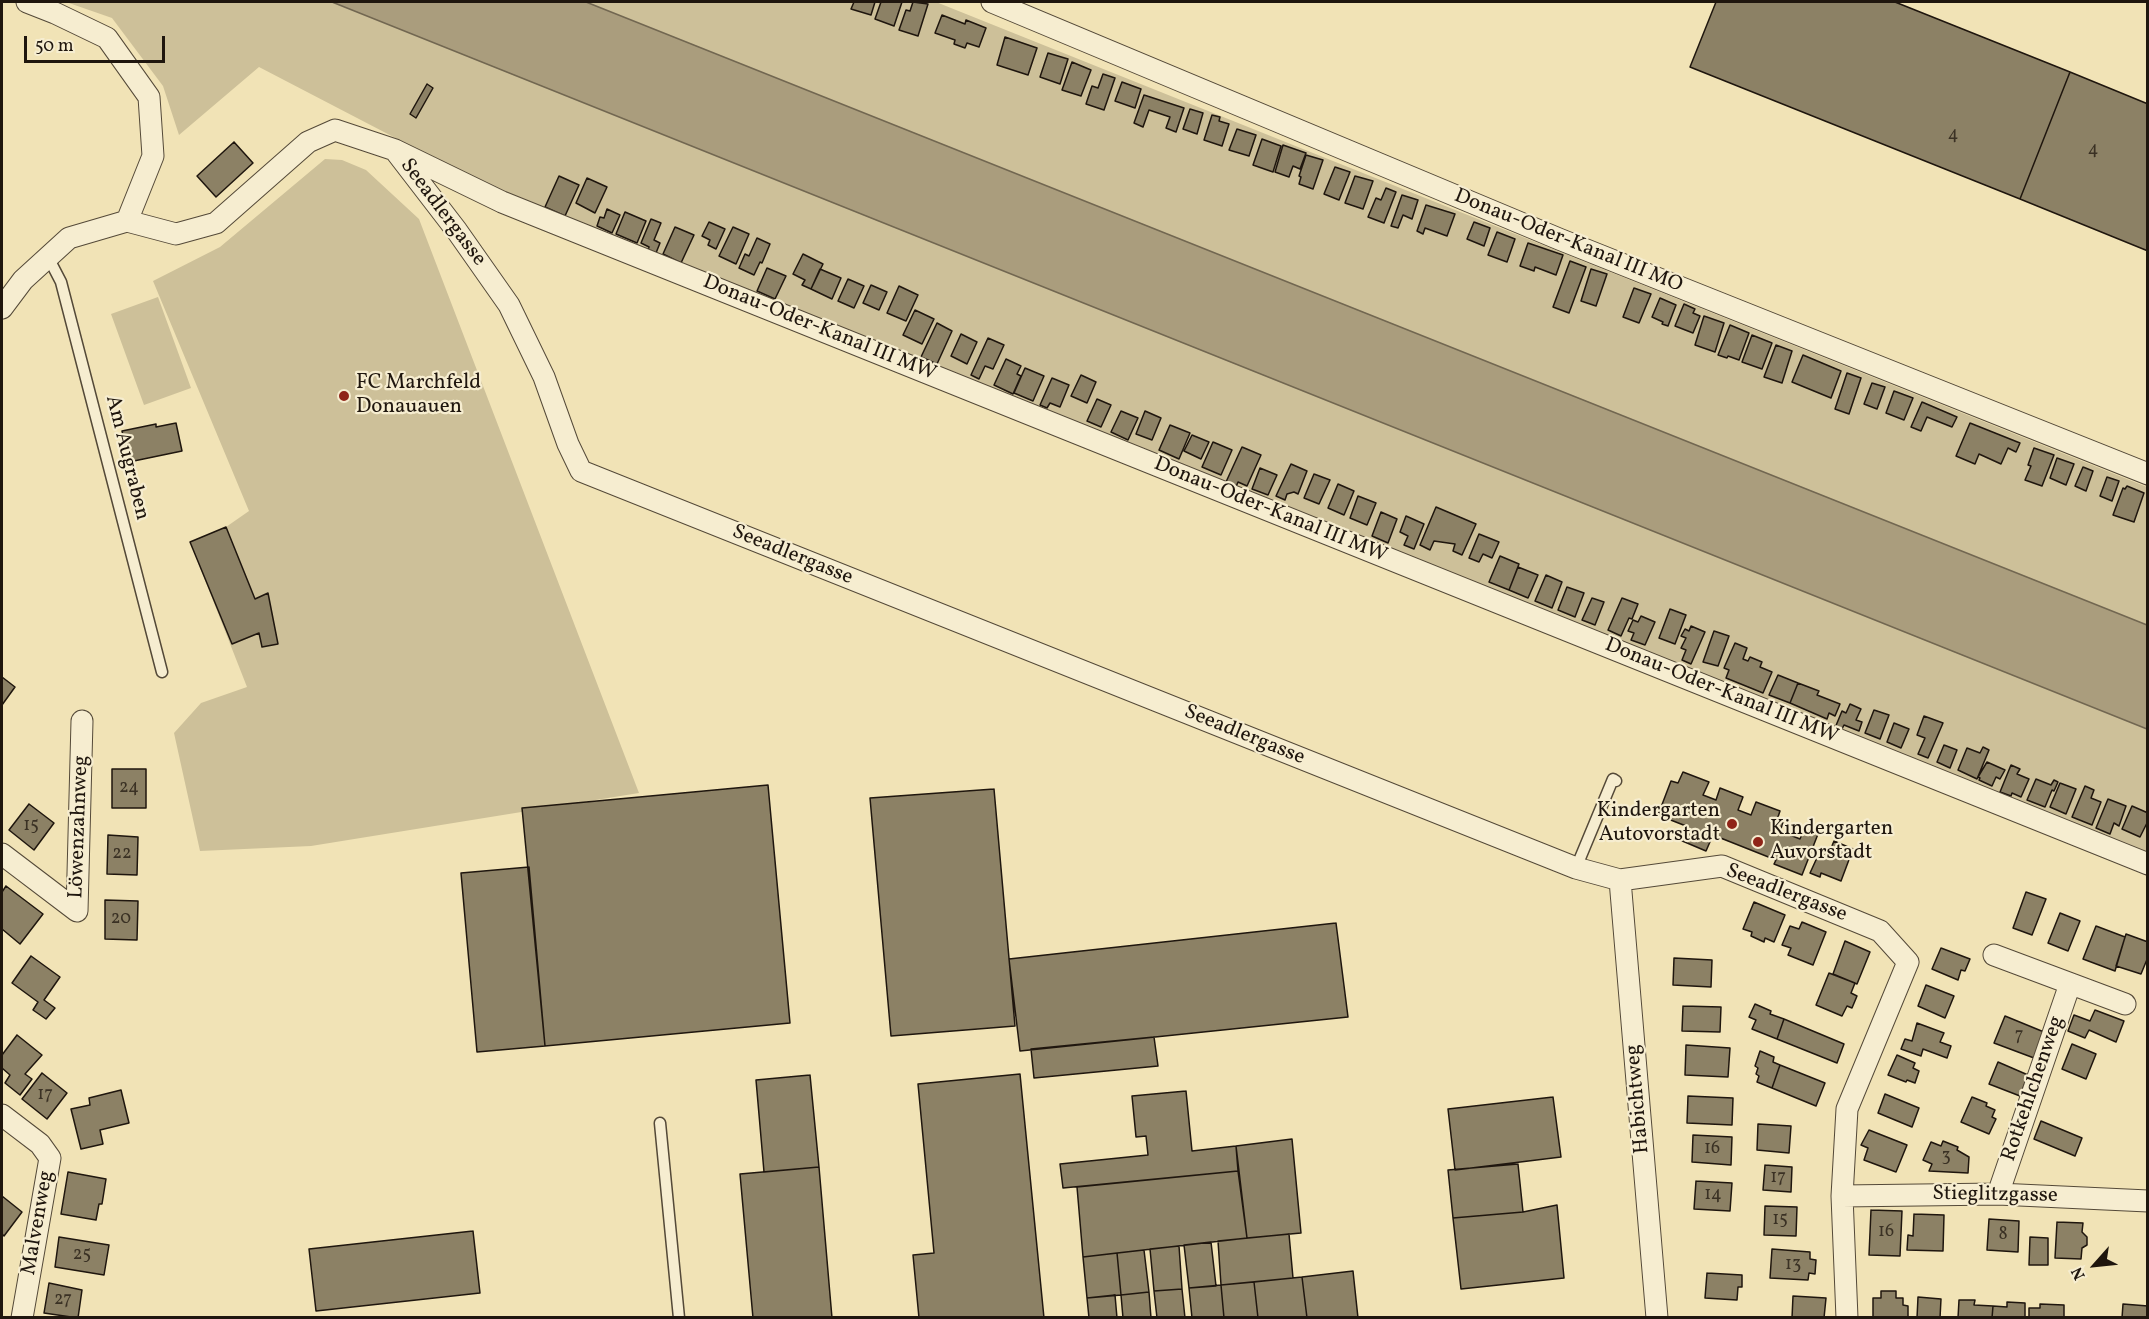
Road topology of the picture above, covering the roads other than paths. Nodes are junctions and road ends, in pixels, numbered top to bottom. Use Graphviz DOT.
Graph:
graph roads {
  1 [pos="27,2"];
  2 [pos="992,2"];
  3 [pos="395,150"];
  4 [pos="127,221"];
  5 [pos="48,256"];
  6 [pos="2,308"];
  7 [pos="2148,474"];
  8 [pos="162,672"];
  9 [pos="82,721"];
  10 [pos="1616,781"];
  11 [pos="2,854"];
  12 [pos="2148,864"];
  13 [pos="1576,868"];
  14 [pos="1620,880"];
  15 [pos="1994,955"];
  16 [pos="2070,984"];
  17 [pos="2125,1004"];
  18 [pos="2,1115"];
  19 [pos="660,1123"];
  20 [pos="1998,1194"];
  21 [pos="1842,1196"];
  22 [pos="2148,1201"];
  23 [pos="22,1317"];
  24 [pos="679,1317"];
  25 [pos="1657,1317"];
  26 [pos="1847,1317"];
  1 -- 4 [label="street"];
  2 -- 7 [label="street, Donau-Oder-Kanal III MO"];
  3 -- 4 [label="street, Donau-Oder-Kanal III MW"];
  3 -- 12 [label="street, Donau-Oder-Kanal III MW"];
  3 -- 13 [label="street, Seeadlergasse"];
  4 -- 5 [label="street"];
  5 -- 6 [label="street"];
  5 -- 8 [label="lane, Am Augraben"];
  9 -- 11 [label="street, Löwenzahnweg"];
  10 -- 13 [label="lane"];
  13 -- 14 [label="street, Seeadlergasse"];
  14 -- 21 [label="street, Seeadlergasse"];
  14 -- 25 [label="street, Habichtweg"];
  15 -- 16 [label="street"];
  16 -- 17 [label="street"];
  16 -- 20 [label="street, Rotkehlchenweg"];
  18 -- 23 [label="street, Malvenweg"];
  19 -- 24 [label="lane"];
  20 -- 21 [label="street, Stieglitzgasse"];
  20 -- 22 [label="street, Stieglitzgasse"];
  21 -- 26 [label="street, Seeadlergasse"];
}
